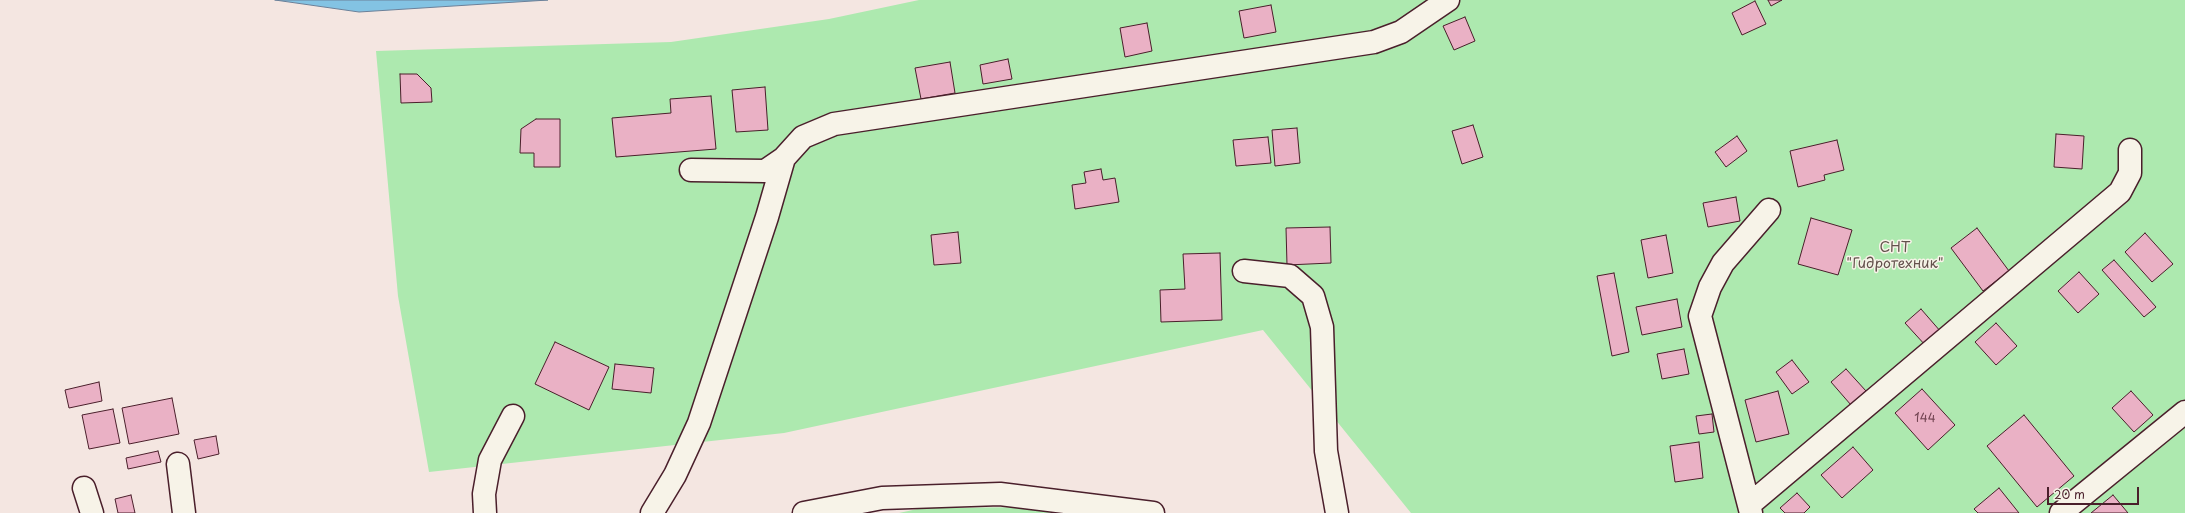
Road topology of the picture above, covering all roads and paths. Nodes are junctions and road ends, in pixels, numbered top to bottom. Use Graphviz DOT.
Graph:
graph roads {
  1 [pos="1448,0"];
  2 [pos="2130,150"];
  3 [pos="784,158"];
  4 [pos="691,170"];
  5 [pos="1769,210"];
  6 [pos="1244,272"];
  7 [pos="2185,412"];
  8 [pos="512,416"];
  9 [pos="178,464"];
  10 [pos="84,488"];
  11 [pos="1750,509"];
  12 [pos="92,513"];
  13 [pos="184,513"];
  14 [pos="485,513"];
  15 [pos="652,513"];
  16 [pos="804,513"];
  17 [pos="1152,513"];
  18 [pos="1337,513"];
  19 [pos="2061,513"];
  1 -- 3 [label="street"];
  2 -- 11 [label="street"];
  3 -- 4 [label="street"];
  3 -- 15 [label="street"];
  5 -- 11 [label="street"];
  6 -- 18 [label="street"];
  7 -- 19 [label="street"];
  8 -- 14 [label="street"];
  9 -- 13 [label="street"];
  10 -- 12 [label="street"];
  16 -- 17 [label="street"];
}
